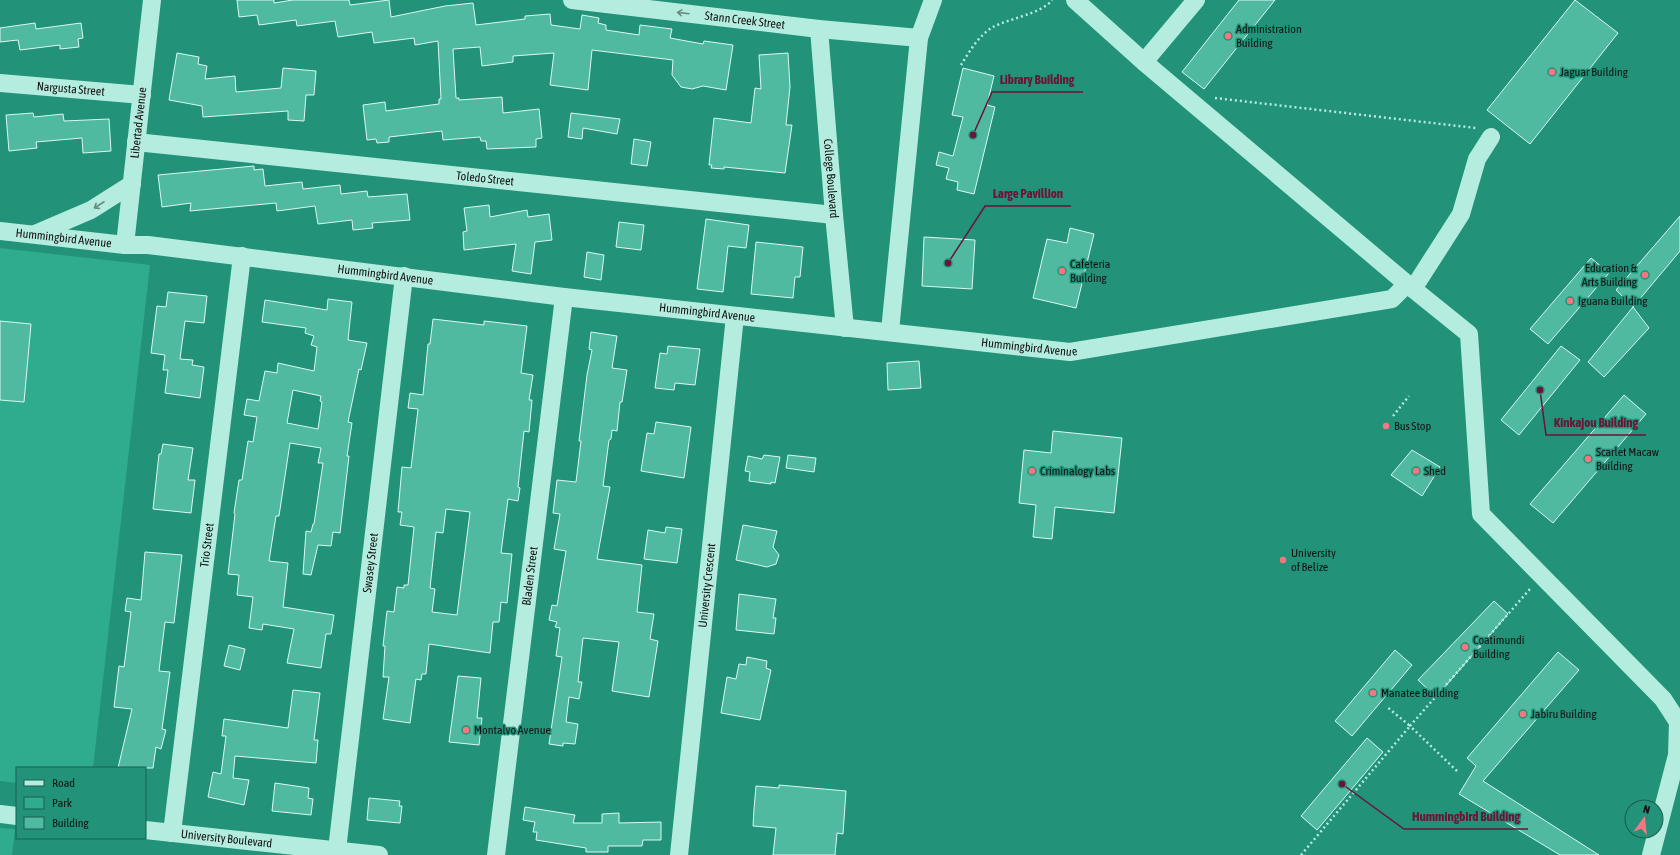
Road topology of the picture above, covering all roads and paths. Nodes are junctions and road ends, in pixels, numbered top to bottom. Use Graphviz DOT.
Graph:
graph roads {
  1 [pos="152,0"];
  2 [pos="572,0"];
  3 [pos="933,0"];
  4 [pos="1052,0"];
  5 [pos="1075,0"];
  6 [pos="1196,0"];
  7 [pos="819,29"];
  8 [pos="919,38"];
  9 [pos="1144,62"];
  10 [pos="962,65"];
  11 [pos="0,82"];
  12 [pos="142,95"];
  13 [pos="1215,98"];
  14 [pos="1486,133"];
  15 [pos="136,142"];
  16 [pos="132,184"];
  17 [pos="834,215"];
  18 [pos="0,231"];
  19 [pos="34,235"];
  20 [pos="125,245"];
  21 [pos="242,256"];
  22 [pos="404,276"];
  23 [pos="1410,286"];
  24 [pos="564,297"];
  25 [pos="735,316"];
  26 [pos="845,328"];
  27 [pos="890,331"];
  28 [pos="1409,396"];
  29 [pos="1393,416"];
  30 [pos="1543,575"];
  31 [pos="1386,706"];
  32 [pos="1410,726"];
  33 [pos="1457,772"];
  34 [pos="0,814"];
  35 [pos="16,816"];
  36 [pos="146,830"];
  37 [pos="172,833"];
  38 [pos="336,850"];
  39 [pos="379,855"];
  40 [pos="496,855"];
  41 [pos="679,855"];
  42 [pos="1301,855"];
  43 [pos="1651,855"];
  1 -- 12 [label="street, Libertad Avenue"];
  7 -- 2 [label="street, Stann Creek Street, one-way"];
  3 -- 8 [label="street"];
  4 -- 10 [label="path"];
  5 -- 9 [label="street"];
  6 -- 9 [label="street"];
  7 -- 8 [label="street, Stann Creek Street"];
  7 -- 17 [label="street, College Boulevard"];
  8 -- 27 [label="street"];
  9 -- 23 [label="street"];
  11 -- 12 [label="street, Nargusta Street"];
  12 -- 15 [label="street, Libertad Avenue"];
  13 -- 14 [label="path"];
  14 -- 23 [label="street, Hummingbird Avenue"];
  15 -- 16 [label="street, Libertad Avenue"];
  15 -- 17 [label="street, Toledo Street"];
  16 -- 19 [label="street, one-way"];
  16 -- 20 [label="street, Libertad Avenue"];
  17 -- 26 [label="street, College Boulevard"];
  18 -- 19 [label="street, Hummingbird Avenue"];
  19 -- 20 [label="street, Hummingbird Avenue"];
  20 -- 21 [label="street, Hummingbird Avenue"];
  21 -- 22 [label="street, Hummingbird Avenue"];
  21 -- 37 [label="street, Trio Street"];
  22 -- 24 [label="street, Hummingbird Avenue"];
  22 -- 38 [label="street, Swasey Street"];
  23 -- 27 [label="street, Hummingbird Avenue"];
  23 -- 30 [label="street"];
  24 -- 25 [label="street, Hummingbird Avenue"];
  24 -- 40 [label="street, Bladen Street"];
  25 -- 26 [label="street, Hummingbird Avenue"];
  25 -- 41 [label="street, University Crescent"];
  26 -- 27 [label="street, Hummingbird Avenue"];
  28 -- 29 [label="path"];
  30 -- 32 [label="path"];
  30 -- 43 [label="street"];
  31 -- 32 [label="path"];
  32 -- 33 [label="path"];
  32 -- 42 [label="path"];
  34 -- 35 [label="street"];
  36 -- 37 [label="street, University Boulevard"];
  37 -- 38 [label="street, University Boulevard"];
  38 -- 39 [label="street, University Boulevard"];
}
